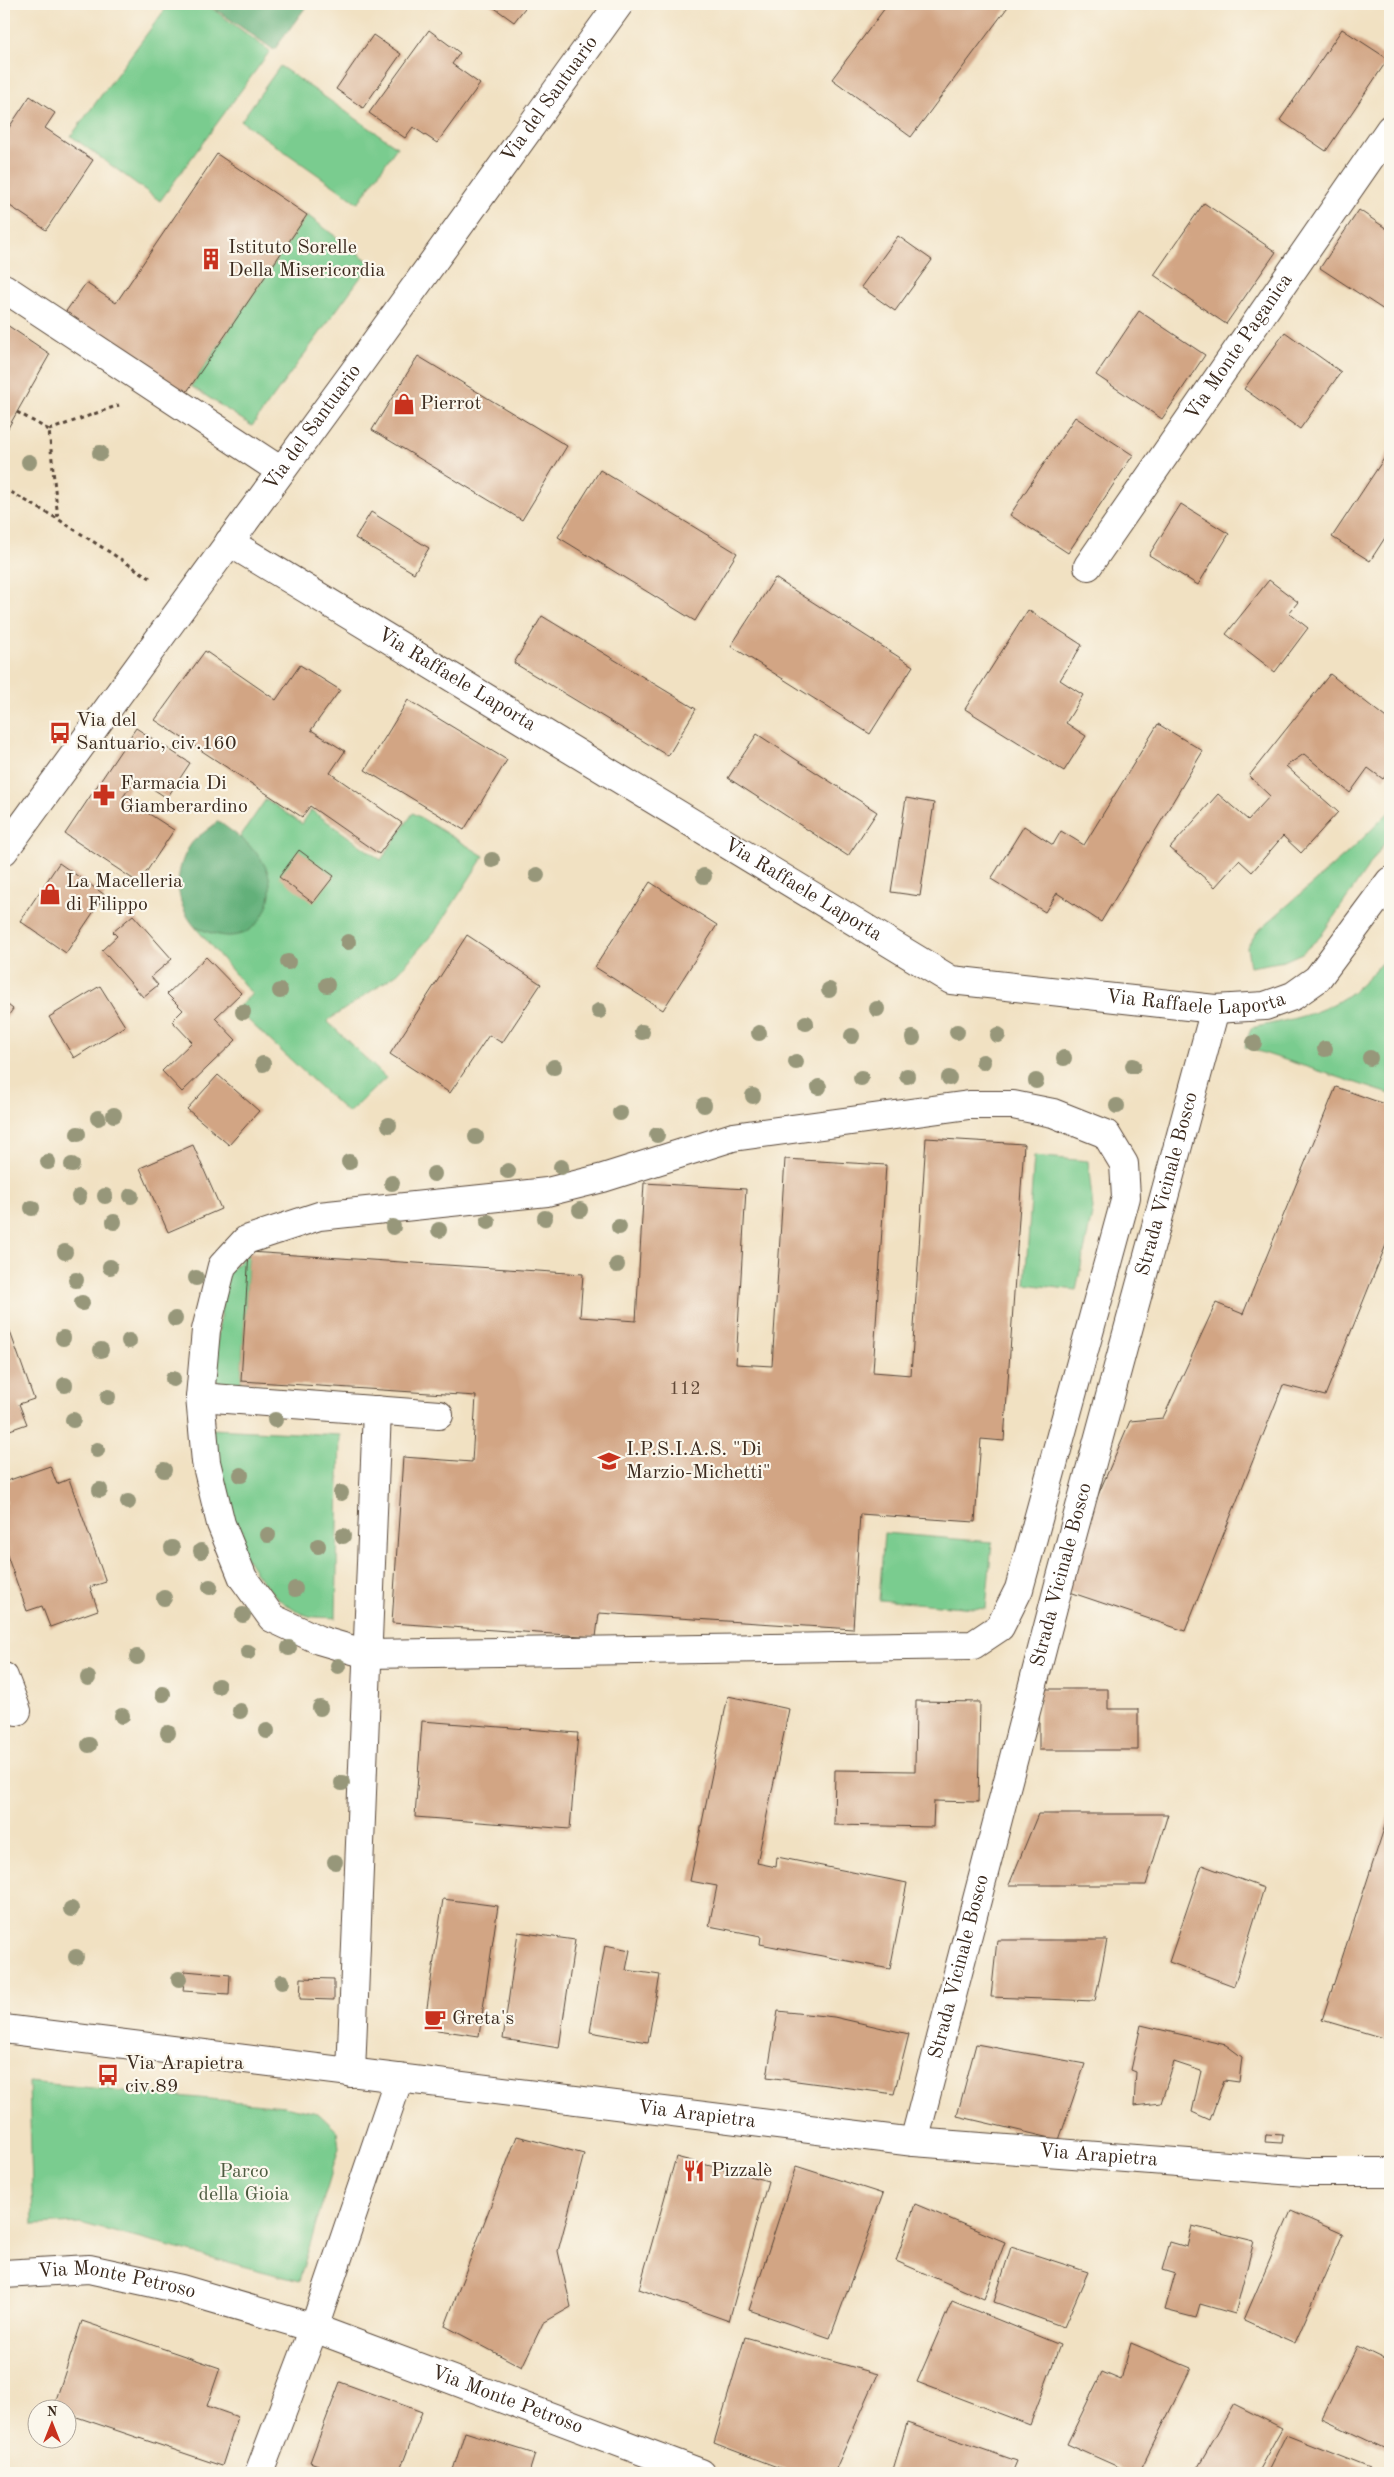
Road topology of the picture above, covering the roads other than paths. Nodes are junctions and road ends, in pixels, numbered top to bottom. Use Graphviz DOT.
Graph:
graph roads {
  1 [pos="619,4"];
  2 [pos="1390,129"];
  3 [pos="4,288"];
  4 [pos="281,472"];
  5 [pos="229,542"];
  6 [pos="1088,566"];
  7 [pos="4,851"];
  8 [pos="1390,881"];
  9 [pos="1215,1009"];
  10 [pos="200,1397"];
  11 [pos="377,1410"];
  12 [pos="439,1415"];
  13 [pos="367,1654"];
  14 [pos="4,1676"];
  15 [pos="17,1711"];
  16 [pos="4,2029"];
  17 [pos="350,2073"];
  18 [pos="399,2078"];
  19 [pos="914,2142"];
  20 [pos="1390,2172"];
  21 [pos="4,2274"];
  22 [pos="314,2328"];
  23 [pos="258,2473"];
  24 [pos="701,2473"];
  1 -- 4 [label="street, Via del Santuario"];
  2 -- 6 [label="street, Via Monte Paganica"];
  3 -- 4 [label="street"];
  4 -- 5 [label="street, Via del Santuario"];
  5 -- 7 [label="street, Via del Santuario"];
  5 -- 9 [label="street, Via Raffaele Laporta"];
  8 -- 9 [label="street, Via Raffaele Laporta"];
  9 -- 19 [label="street, Strada Vicinale Bosco"];
  10 -- 11 [label="street"];
  10 -- 13 [label="street"];
  10 -- 13 [label="street"];
  11 -- 12 [label="street"];
  11 -- 13 [label="street"];
  13 -- 17 [label="street"];
  14 -- 15 [label="street"];
  16 -- 17 [label="street, Via Arapietra"];
  17 -- 18 [label="street, Via Arapietra"];
  18 -- 19 [label="street, Via Arapietra"];
  18 -- 22 [label="street"];
  19 -- 20 [label="street, Via Arapietra"];
  21 -- 22 [label="street, Via Monte Petroso"];
  22 -- 23 [label="street"];
  22 -- 24 [label="street, Via Monte Petroso"];
}
